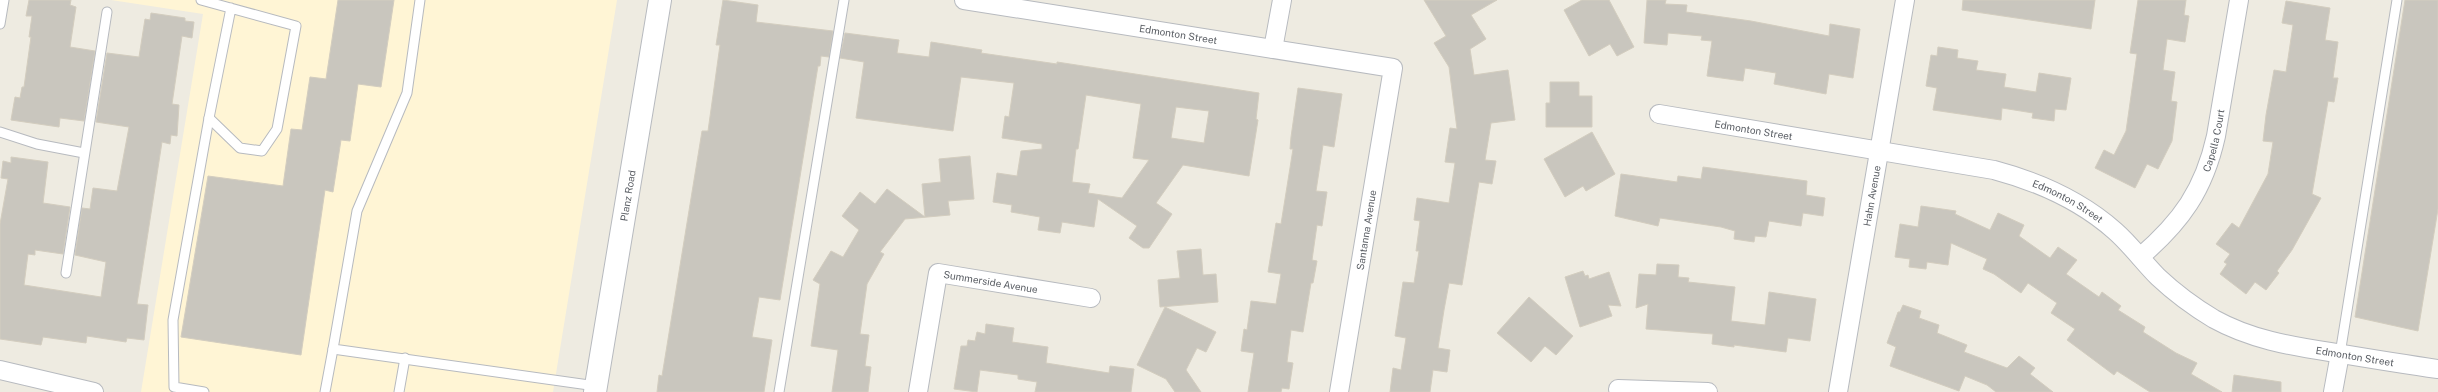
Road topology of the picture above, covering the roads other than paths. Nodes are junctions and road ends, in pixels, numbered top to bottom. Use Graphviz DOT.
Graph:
graph roads {
  1 [pos="4,0"];
  2 [pos="201,0"];
  3 [pos="420,0"];
  4 [pos="660,0"];
  5 [pos="844,0"];
  6 [pos="1282,0"];
  7 [pos="1906,0"];
  8 [pos="2239,0"];
  9 [pos="2397,0"];
  10 [pos="974,1"];
  11 [pos="231,8"];
  12 [pos="107,12"];
  13 [pos="0,24"];
  14 [pos="1273,49"];
  15 [pos="1393,68"];
  16 [pos="1659,114"];
  17 [pos="209,118"];
  18 [pos="0,132"];
  19 [pos="1878,150"];
  20 [pos="84,153"];
  21 [pos="2140,257"];
  22 [pos="66,273"];
  23 [pos="1091,298"];
  24 [pos="333,349"];
  25 [pos="2340,354"];
  26 [pos="405,358"];
  27 [pos="2438,369"];
  28 [pos="0,370"];
  29 [pos="596,389"];
  30 [pos="1618,389"];
  31 [pos="94,392"];
  32 [pos="204,392"];
  33 [pos="325,392"];
  34 [pos="399,392"];
  35 [pos="779,392"];
  36 [pos="918,392"];
  37 [pos="1340,392"];
  38 [pos="1708,392"];
  39 [pos="1838,392"];
  40 [pos="2333,392"];
  1 -- 13 [label="lane"];
  2 -- 11 [label="lane"];
  3 -- 24 [label="lane"];
  4 -- 29 [label="street, Planz Road"];
  5 -- 35 [label="lane"];
  6 -- 14 [label="street"];
  7 -- 19 [label="street, Hahn Avenue"];
  8 -- 21 [label="street, Capella Court"];
  9 -- 25 [label="lane"];
  10 -- 14 [label="street, Edmonton Street"];
  11 -- 17 [label="lane"];
  11 -- 17 [label="lane"];
  12 -- 20 [label="lane"];
  14 -- 15 [label="street, Edmonton Street"];
  15 -- 37 [label="street, Santanna Avenue"];
  16 -- 19 [label="street, Edmonton Street"];
  17 -- 32 [label="lane"];
  18 -- 20 [label="lane"];
  19 -- 21 [label="street, Edmonton Street"];
  19 -- 39 [label="street, Hahn Avenue"];
  20 -- 22 [label="lane"];
  21 -- 25 [label="street, Edmonton Street"];
  23 -- 36 [label="street, Summerside Avenue"];
  24 -- 26 [label="lane"];
  24 -- 33 [label="lane"];
  25 -- 27 [label="street, Edmonton Street"];
  25 -- 40 [label="street"];
  26 -- 29 [label="lane"];
  26 -- 34 [label="lane"];
  28 -- 31 [label="street"];
  30 -- 38 [label="street"];
}
